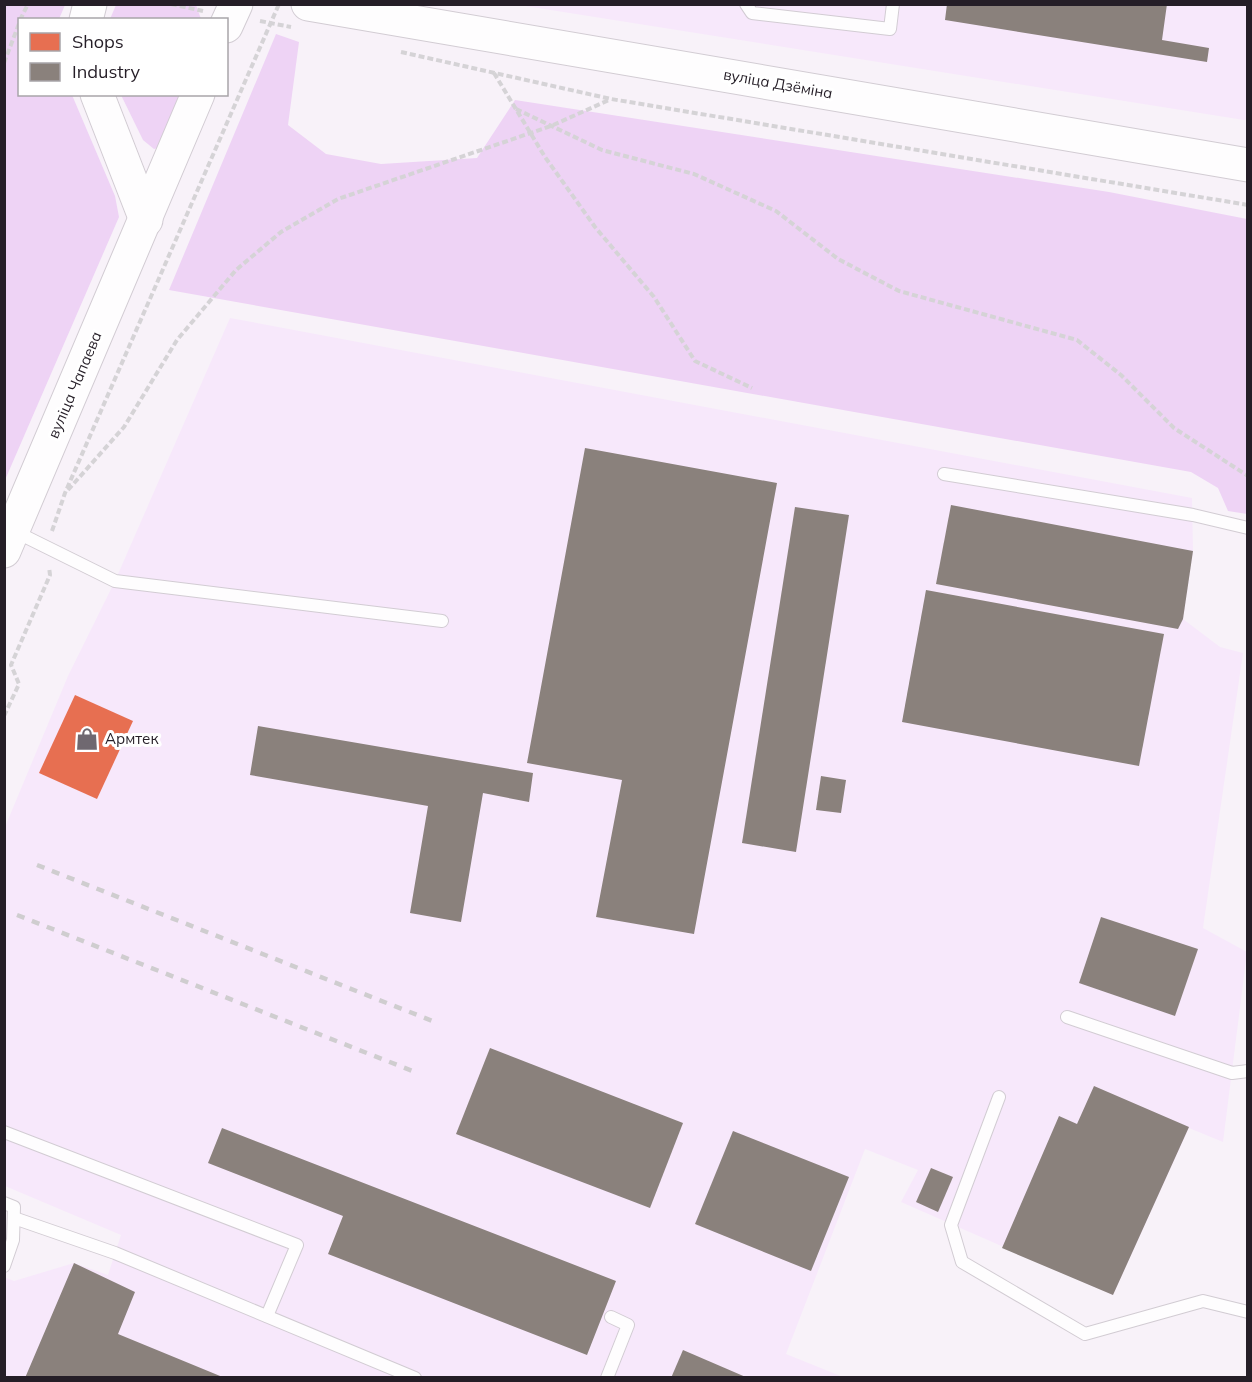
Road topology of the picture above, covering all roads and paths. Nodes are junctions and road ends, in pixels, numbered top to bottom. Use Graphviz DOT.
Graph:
graph roads {
  1 [pos="28,4"];
  2 [pos="236,4"];
  3 [pos="279,4"];
  4 [pos="747,4"];
  5 [pos="893,4"];
  6 [pos="302,16"];
  7 [pos="21,18"];
  8 [pos="228,22"];
  9 [pos="272,23"];
  10 [pos="18,25"];
  11 [pos="400,52"];
  12 [pos="4,63"];
  13 [pos="493,72"];
  14 [pos="98,96"];
  15 [pos="197,96"];
  16 [pos="610,99"];
  17 [pos="516,109"];
  18 [pos="551,126"];
  19 [pos="529,133"];
  20 [pos="1248,165"];
  21 [pos="1248,205"];
  22 [pos="146,220"];
  23 [pos="752,388"];
  24 [pos="944,474"];
  25 [pos="1248,476"];
  26 [pos="65,493"];
  27 [pos="1248,528"];
  28 [pos="9,540"];
  29 [pos="46,548"];
  30 [pos="442,621"];
  31 [pos="4,716"];
  32 [pos="1067,1017"];
  33 [pos="1248,1071"];
  34 [pos="999,1097"];
  35 [pos="4,1132"];
  36 [pos="4,1203"];
  37 [pos="14,1218"];
  38 [pos="4,1266"];
  39 [pos="1248,1312"];
  40 [pos="267,1316"];
  41 [pos="611,1317"];
  42 [pos="415,1377"];
  43 [pos="607,1377"];
  1 -- 7 [label="path"];
  2 -- 8 [label="main road"];
  3 -- 9 [label="path"];
  4 -- 5 [label="lane"];
  6 -- 9 [label="path"];
  6 -- 20 [label="main road, вуліца Дзёміна"];
  9 -- 26 [label="path"];
  10 -- 12 [label="path"];
  11 -- 13 [label="path"];
  13 -- 16 [label="path"];
  13 -- 17 [label="path"];
  14 -- 22 [label="main road"];
  15 -- 22 [label="main road, вуліца Чапаева"];
  16 -- 18 [label="path"];
  16 -- 21 [label="path"];
  17 -- 18 [label="path"];
  17 -- 19 [label="path"];
  18 -- 19 [label="path"];
  18 -- 25 [label="path"];
  19 -- 23 [label="path"];
  19 -- 26 [label="path"];
  22 -- 28 [label="main road, вуліца Чапаева"];
  24 -- 27 [label="lane"];
  26 -- 29 [label="path"];
  28 -- 29 [label="lane"];
  29 -- 30 [label="lane"];
  29 -- 31 [label="path"];
  32 -- 33 [label="lane"];
  34 -- 39 [label="lane"];
  35 -- 40 [label="lane"];
  36 -- 37 [label="lane"];
  37 -- 38 [label="lane"];
  37 -- 40 [label="lane"];
  40 -- 42 [label="lane"];
  41 -- 43 [label="lane"];
}
